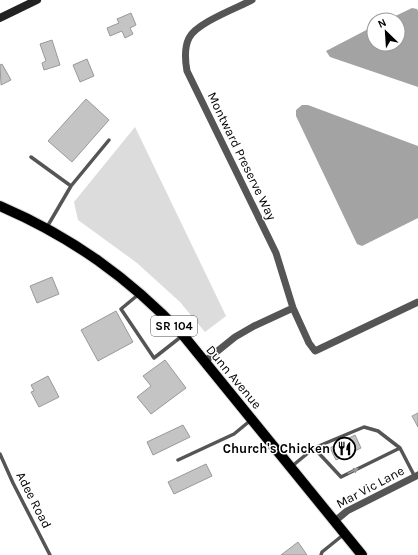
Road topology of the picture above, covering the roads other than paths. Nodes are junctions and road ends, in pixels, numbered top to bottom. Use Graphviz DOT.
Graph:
graph roads {
  1 [pos="37,0"];
  2 [pos="252,0"];
  3 [pos="0,18"];
  4 [pos="109,140"];
  5 [pos="31,157"];
  6 [pos="71,186"];
  7 [pos="0,206"];
  8 [pos="47,228"];
  9 [pos="140,293"];
  10 [pos="418,302"];
  11 [pos="292,308"];
  12 [pos="183,335"];
  13 [pos="204,362"];
  14 [pos="252,419"];
  15 [pos="314,448"];
  16 [pos="400,448"];
  17 [pos="0,454"];
  18 [pos="178,460"];
  19 [pos="290,468"];
  20 [pos="417,476"];
  21 [pos="335,521"];
  22 [pos="344,534"];
  23 [pos="50,555"];
  24 [pos="322,555"];
  25 [pos="362,555"];
  1 -- 3 [label="street"];
  2 -- 11 [label="street, Montward Preserve Way"];
  4 -- 6 [label="lane"];
  5 -- 6 [label="lane"];
  6 -- 8 [label="lane"];
  7 -- 8 [label="main road, Dunn Avenue / SR 104"];
  8 -- 9 [label="main road, Dunn Avenue / SR 104"];
  9 -- 12 [label="main road, Dunn Avenue / SR 104"];
  9 -- 12 [label="lane"];
  10 -- 11 [label="street, Montward Preserve Way"];
  11 -- 13 [label="street"];
  12 -- 13 [label="main road, Dunn Avenue / SR 104"];
  13 -- 14 [label="main road, Dunn Avenue / SR 104"];
  14 -- 18 [label="lane"];
  14 -- 19 [label="main road, Dunn Avenue / SR 104"];
  15 -- 16 [label="lane"];
  15 -- 16 [label="lane, one-way"];
  15 -- 19 [label="lane"];
  16 -- 20 [label="lane"];
  17 -- 23 [label="lane, Adee Road"];
  19 -- 21 [label="main road, Dunn Avenue / SR 104"];
  20 -- 21 [label="street, Mar Vic Lane"];
  21 -- 22 [label="main road, Dunn Avenue / SR 104"];
  22 -- 24 [label="lane"];
  22 -- 25 [label="main road, Dunn Avenue / SR 104"];
}
